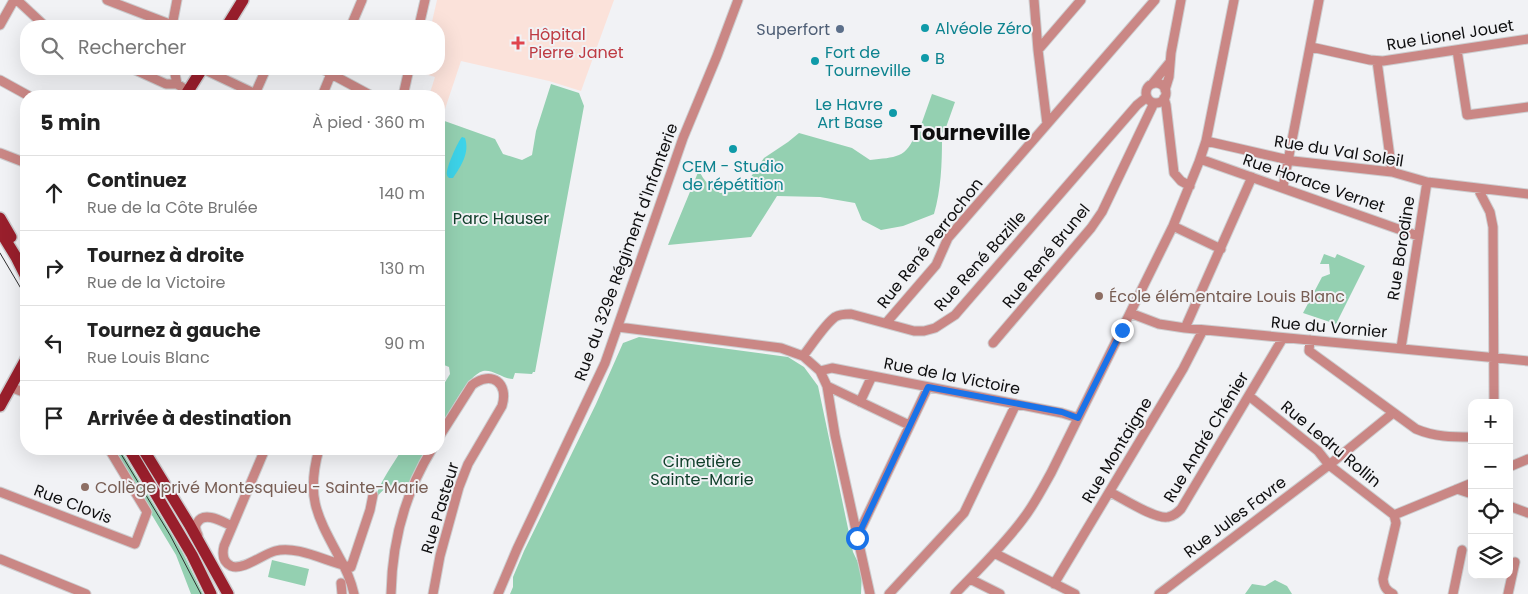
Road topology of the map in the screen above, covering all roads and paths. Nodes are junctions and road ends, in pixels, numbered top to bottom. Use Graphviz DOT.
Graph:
graph roads {
  1 [pos="16,0"];
  2 [pos="108,0"];
  3 [pos="177,0"];
  4 [pos="243,0"];
  5 [pos="362,0"];
  6 [pos="425,0"];
  7 [pos="738,0"];
  8 [pos="1034,0"];
  9 [pos="1081,0"];
  10 [pos="1155,0"];
  11 [pos="1181,0"];
  12 [pos="1234,0"];
  13 [pos="1319,0"];
  14 [pos="38,20"];
  15 [pos="157,20"];
  16 [pos="173,20"];
  17 [pos="233,20"];
  18 [pos="354,20"];
  19 [pos="420,20"];
  20 [pos="0,25"];
  21 [pos="1528,39"];
  22 [pos="1310,47"];
  23 [pos="1038,50"];
  24 [pos="1458,50"];
  25 [pos="1376,61"];
  26 [pos="1170,62"];
  27 [pos="146,75"];
  28 [pos="175,75"];
  29 [pos="199,75"];
  30 [pos="215,75"];
  31 [pos="264,75"];
  32 [pos="331,75"];
  33 [pos="337,75"];
  34 [pos="408,75"];
  35 [pos="0,80"];
  36 [pos="177,84"];
  37 [pos="1152,84"];
  38 [pos="182,90"];
  39 [pos="189,90"];
  40 [pos="246,90"];
  41 [pos="258,90"];
  42 [pos="324,90"];
  43 [pos="362,90"];
  44 [pos="404,90"];
  45 [pos="20,91"];
  46 [pos="1164,94"];
  47 [pos="1150,100"];
  48 [pos="1528,107"];
  49 [pos="1047,124"];
  50 [pos="1206,141"];
  51 [pos="0,154"];
  52 [pos="1200,159"];
  53 [pos="1288,160"];
  54 [pos="20,161"];
  55 [pos="1392,172"];
  56 [pos="1252,177"];
  57 [pos="1427,182"];
  58 [pos="1190,186"];
  59 [pos="1283,187"];
  60 [pos="1478,188"];
  61 [pos="1528,194"];
  62 [pos="0,218"];
  63 [pos="1173,226"];
  64 [pos="0,231"];
  65 [pos="1418,236"];
  66 [pos="1221,248"];
  67 [pos="20,252"];
  68 [pos="20,266"];
  69 [pos="1130,313"];
  70 [pos="886,323"];
  71 [pos="618,327"];
  72 [pos="1185,328"];
  73 [pos="1203,330"];
  74 [pos="1283,338"];
  75 [pos="1310,340"];
  76 [pos="993,343"];
  77 [pos="1401,348"];
  78 [pos="803,356"];
  79 [pos="1494,358"];
  80 [pos="1528,361"];
  81 [pos="20,369"];
  82 [pos="820,371"];
  83 [pos="872,376"];
  84 [pos="827,386"];
  85 [pos="10,387"];
  86 [pos="928,387"];
  87 [pos="20,390"];
  88 [pos="1249,396"];
  89 [pos="1494,399"];
  90 [pos="860,402"];
  91 [pos="1016,404"];
  92 [pos="0,406"];
  93 [pos="1393,413"];
  94 [pos="1078,418"];
  95 [pos="909,425"];
  96 [pos="445,428"];
  97 [pos="1468,438"];
  98 [pos="113,455"];
  99 [pos="133,455"];
  100 [pos="147,455"];
  101 [pos="262,455"];
  102 [pos="317,455"];
  103 [pos="428,455"];
  104 [pos="1528,459"];
  105 [pos="1329,464"];
  106 [pos="1513,465"];
  107 [pos="1468,485"];
  108 [pos="1457,489"];
  109 [pos="0,492"];
  110 [pos="1110,492"];
  111 [pos="1468,493"];
  112 [pos="373,495"];
  113 [pos="1513,507"];
  114 [pos="1528,513"];
  115 [pos="1394,515"];
  116 [pos="232,526"];
  117 [pos="857,538"];
  118 [pos="1462,550"];
  119 [pos="994,553"];
  120 [pos="208,558"];
  121 [pos="0,560"];
  122 [pos="1515,562"];
  123 [pos="344,566"];
  124 [pos="970,579"];
  125 [pos="341,583"];
  126 [pos="1054,584"];
  127 [pos="1390,592"];
  128 [pos="86,594"];
  129 [pos="211,594"];
  130 [pos="228,594"];
  131 [pos="342,594"];
  132 [pos="354,594"];
  133 [pos="391,594"];
  134 [pos="433,594"];
  135 [pos="498,594"];
  136 [pos="870,594"];
  137 [pos="889,594"];
  138 [pos="956,594"];
  139 [pos="1000,594"];
  140 [pos="1075,594"];
  141 [pos="1159,594"];
  142 [pos="1452,594"];
  143 [pos="1508,594"];
  1 -- 14 [label="street"];
  1 -- 20 [label="street"];
  2 -- 15 [label="street"];
  3 -- 16 [label="street"];
  4 -- 17 [label="main road"];
  5 -- 18 [label="street"];
  6 -- 19 [label="street"];
  7 -- 71 [label="street, Rue du 329e Régiment d'Infanterie"];
  8 -- 23 [label="street"];
  9 -- 23 [label="street"];
  10 -- 49 [label="street, Rue René Perrochon"];
  11 -- 26 [label="street"];
  12 -- 50 [label="street"];
  13 -- 22 [label="street"];
  21 -- 24 [label="street, Rue Lionel Jouet"];
  22 -- 25 [label="street, Rue Lionel Jouet"];
  22 -- 53 [label="street"];
  23 -- 49 [label="street"];
  24 -- 25 [label="street, Rue Lionel Jouet"];
  24 -- 48 [label="street"];
  25 -- 55 [label="street"];
  26 -- 37 [label="street"];
  26 -- 46 [label="street"];
  27 -- 36 [label="street"];
  28 -- 36 [label="street"];
  29 -- 39 [label="main road"];
  30 -- 40 [label="street"];
  31 -- 41 [label="street"];
  32 -- 42 [label="street"];
  33 -- 43 [label="street"];
  34 -- 44 [label="street"];
  35 -- 45 [label="street"];
  36 -- 38 [label="street"];
  37 -- 46 [label="street"];
  37 -- 47 [label="street"];
  46 -- 47 [label="street"];
  46 -- 58 [label="street"];
  47 -- 70 [label="street, Rue René Bazille"];
  47 -- 76 [label="street, Rue René Brunel"];
  49 -- 70 [label="street, Rue René Perrochon"];
  50 -- 52 [label="street"];
  50 -- 53 [label="street, Rue du Val Soleil"];
  51 -- 54 [label="street"];
  52 -- 56 [label="street, Rue Horace Vernet"];
  52 -- 58 [label="street"];
  53 -- 55 [label="street, Rue du Val Soleil"];
  53 -- 59 [label="street"];
  55 -- 57 [label="street, Rue du Val Soleil"];
  56 -- 59 [label="street, Rue Horace Vernet"];
  56 -- 66 [label="street"];
  57 -- 60 [label="street, Rue du Val Soleil"];
  57 -- 65 [label="street, Rue Borodine"];
  58 -- 63 [label="street"];
  59 -- 65 [label="street, Rue Horace Vernet"];
  60 -- 61 [label="street, Rue du Val Soleil"];
  60 -- 79 [label="street"];
  62 -- 67 [label="main road"];
  63 -- 66 [label="street"];
  63 -- 69 [label="street"];
  64 -- 68 [label="main road"];
  65 -- 77 [label="street, Rue Borodine"];
  66 -- 72 [label="street"];
  69 -- 72 [label="street, Rue du Vornier"];
  69 -- 94 [label="street"];
  70 -- 78 [label="street, Rue René Bazille"];
  71 -- 78 [label="street"];
  71 -- 135 [label="street, Rue du 329e Régiment d'Infanterie"];
  72 -- 73 [label="street, Rue du Vornier"];
  73 -- 74 [label="street, Rue du Vornier"];
  73 -- 110 [label="street, Rue Montaigne"];
  74 -- 75 [label="street, Rue du Vornier"];
  74 -- 88 [label="street, Rue André Chénier"];
  75 -- 77 [label="street, Rue du Vornier"];
  75 -- 93 [label="street"];
  77 -- 79 [label="street, Rue du Vornier"];
  78 -- 82 [label="street"];
  79 -- 80 [label="street, Rue du Vornier"];
  79 -- 89 [label="street"];
  81 -- 85 [label="main road"];
  82 -- 83 [label="street, Rue de la Victoire"];
  82 -- 84 [label="street"];
  83 -- 86 [label="street, Rue de la Victoire"];
  83 -- 90 [label="street"];
  84 -- 90 [label="street"];
  84 -- 117 [label="street"];
  85 -- 87 [label="street"];
  85 -- 92 [label="main road"];
  86 -- 91 [label="street, Rue de la Victoire"];
  86 -- 95 [label="street"];
  88 -- 105 [label="street, Rue Ledru Rollin"];
  88 -- 110 [label="street, Rue André Chénier"];
  90 -- 95 [label="street"];
  91 -- 94 [label="street, Rue de la Victoire"];
  91 -- 137 [label="street"];
  93 -- 97 [label="street"];
  93 -- 105 [label="street, Rue Jules Favre"];
  94 -- 119 [label="street"];
  95 -- 117 [label="street"];
  96 -- 134 [label="street, Rue Pasteur"];
  98 -- 109 [label="street, Rue Clovis"];
  99 -- 129 [label="main road"];
  100 -- 120 [label="main road"];
  101 -- 116 [label="street"];
  102 -- 123 [label="street"];
  103 -- 133 [label="street, Rue Pasteur"];
  104 -- 106 [label="street"];
  105 -- 115 [label="street, Rue Ledru Rollin"];
  105 -- 141 [label="street, Rue Jules Favre"];
  107 -- 108 [label="street"];
  108 -- 111 [label="street"];
  108 -- 115 [label="street"];
  110 -- 126 [label="street, Rue Montaigne"];
  112 -- 123 [label="street"];
  113 -- 114 [label="street"];
  115 -- 127 [label="street"];
  116 -- 120 [label="street"];
  116 -- 123 [label="street"];
  117 -- 136 [label="street"];
  118 -- 142 [label="street"];
  119 -- 124 [label="street"];
  119 -- 126 [label="street"];
  120 -- 130 [label="main road"];
  121 -- 128 [label="street"];
  122 -- 143 [label="street"];
  123 -- 132 [label="street"];
  124 -- 138 [label="street"];
  124 -- 139 [label="street"];
  125 -- 131 [label="street"];
  126 -- 140 [label="street"];
}
